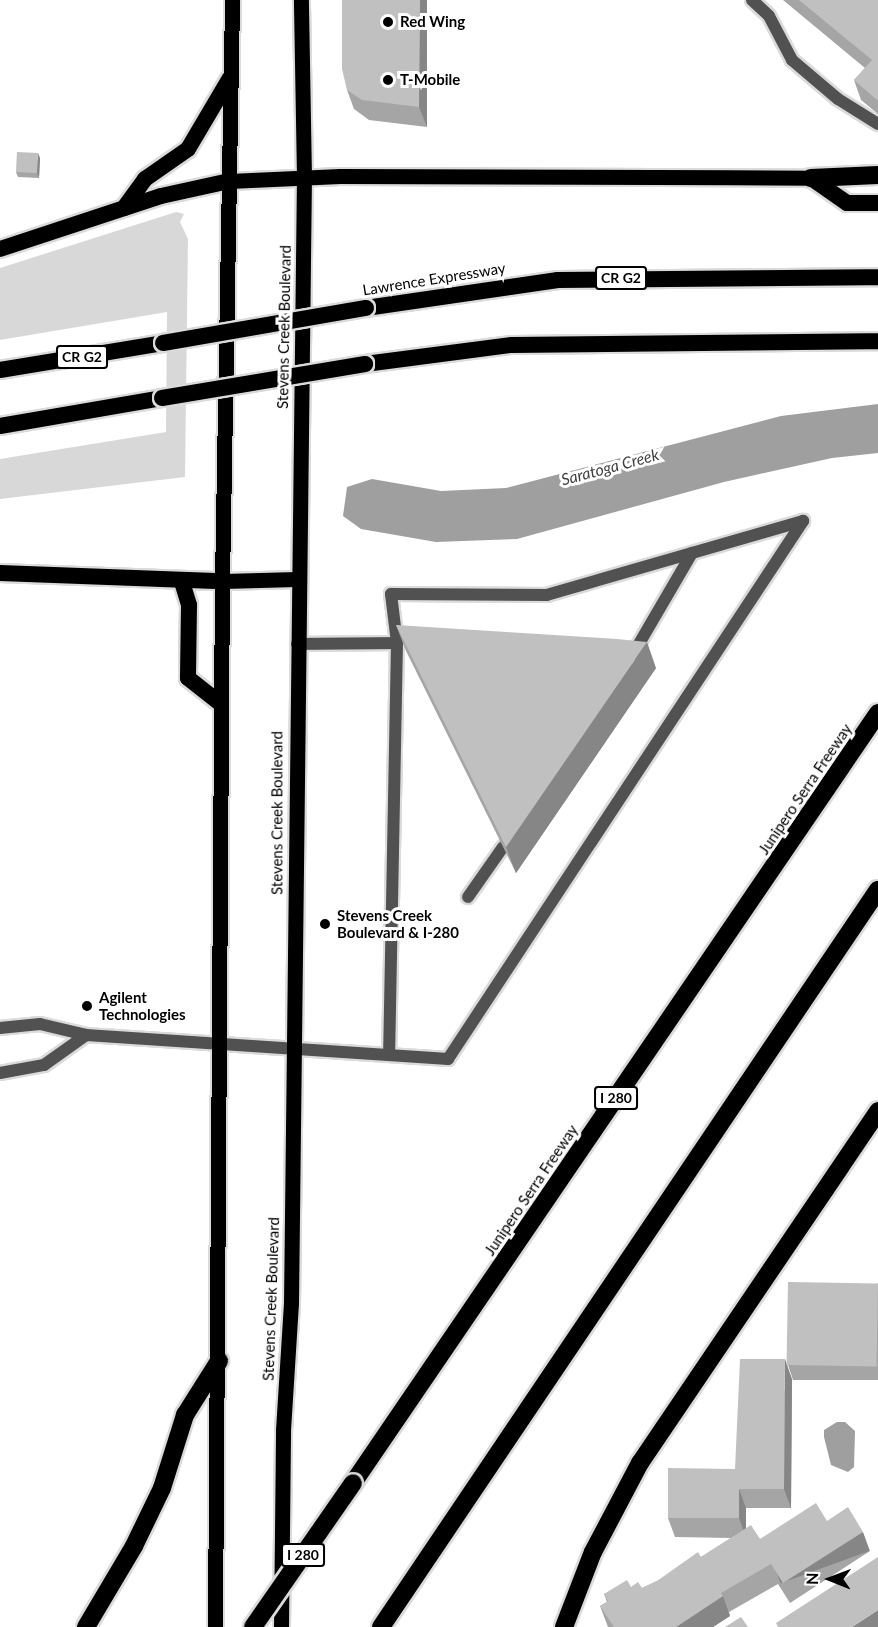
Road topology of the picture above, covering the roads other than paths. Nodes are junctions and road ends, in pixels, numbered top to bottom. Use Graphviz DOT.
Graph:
graph roads {
  1 [pos="232,0"];
  2 [pos="301,0"];
  3 [pos="752,0"];
  4 [pos="230,78"];
  5 [pos="878,124"];
  6 [pos="878,175"];
  7 [pos="304,177"];
  8 [pos="811,178"];
  9 [pos="229,181"];
  10 [pos="878,203"];
  11 [pos="124,208"];
  12 [pos="0,249"];
  13 [pos="878,277"];
  14 [pos="878,341"];
  15 [pos="0,370"];
  16 [pos="0,426"];
  17 [pos="692,553"];
  18 [pos="0,573"];
  19 [pos="298,579"];
  20 [pos="222,581"];
  21 [pos="182,582"];
  22 [pos="397,643"];
  23 [pos="297,644"];
  24 [pos="627,666"];
  25 [pos="221,704"];
  26 [pos="878,713"];
  27 [pos="503,847"];
  28 [pos="878,890"];
  29 [pos="468,897"];
  30 [pos="0,1028"];
  31 [pos="86,1035"];
  32 [pos="221,1046"];
  33 [pos="293,1050"];
  34 [pos="389,1054"];
  35 [pos="0,1073"];
  36 [pos="878,1112"];
  37 [pos="219,1361"];
  38 [pos="86,1627"];
  39 [pos="215,1627"];
  40 [pos="253,1627"];
  41 [pos="281,1627"];
  42 [pos="381,1627"];
  43 [pos="564,1627"];
  1 -- 4 [label="main road"];
  2 -- 7 [label="main road, Stevens Creek Boulevard"];
  3 -- 5 [label="lane"];
  4 -- 9 [label="main road"];
  4 -- 11 [label="highway"];
  6 -- 8 [label="highway"];
  7 -- 8 [label="main road"];
  7 -- 9 [label="main road"];
  7 -- 19 [label="main road, Stevens Creek Boulevard"];
  8 -- 10 [label="highway"];
  9 -- 11 [label="highway"];
  9 -- 20 [label="main road"];
  11 -- 12 [label="highway"];
  13 -- 15 [label="highway, Lawrence Expressway / CR G2, bridge"];
  14 -- 16 [label="highway, bridge"];
  17 -- 22 [label="lane"];
  17 -- 24 [label="lane"];
  17 -- 34 [label="lane"];
  18 -- 21 [label="highway"];
  19 -- 20 [label="main road"];
  19 -- 23 [label="main road, Stevens Creek Boulevard"];
  20 -- 21 [label="highway"];
  20 -- 25 [label="main road"];
  21 -- 25 [label="highway"];
  22 -- 23 [label="lane"];
  22 -- 34 [label="lane"];
  23 -- 33 [label="main road, Stevens Creek Boulevard"];
  25 -- 32 [label="main road"];
  26 -- 40 [label="highway, Junipero Serra Freeway / I 280, bridge"];
  27 -- 29 [label="lane"];
  28 -- 42 [label="highway"];
  30 -- 31 [label="lane"];
  31 -- 32 [label="lane"];
  31 -- 35 [label="lane"];
  32 -- 33 [label="lane"];
  32 -- 37 [label="main road"];
  33 -- 34 [label="lane"];
  33 -- 41 [label="main road, Stevens Creek Boulevard"];
  36 -- 43 [label="highway"];
  37 -- 38 [label="highway"];
  37 -- 39 [label="main road"];
}
